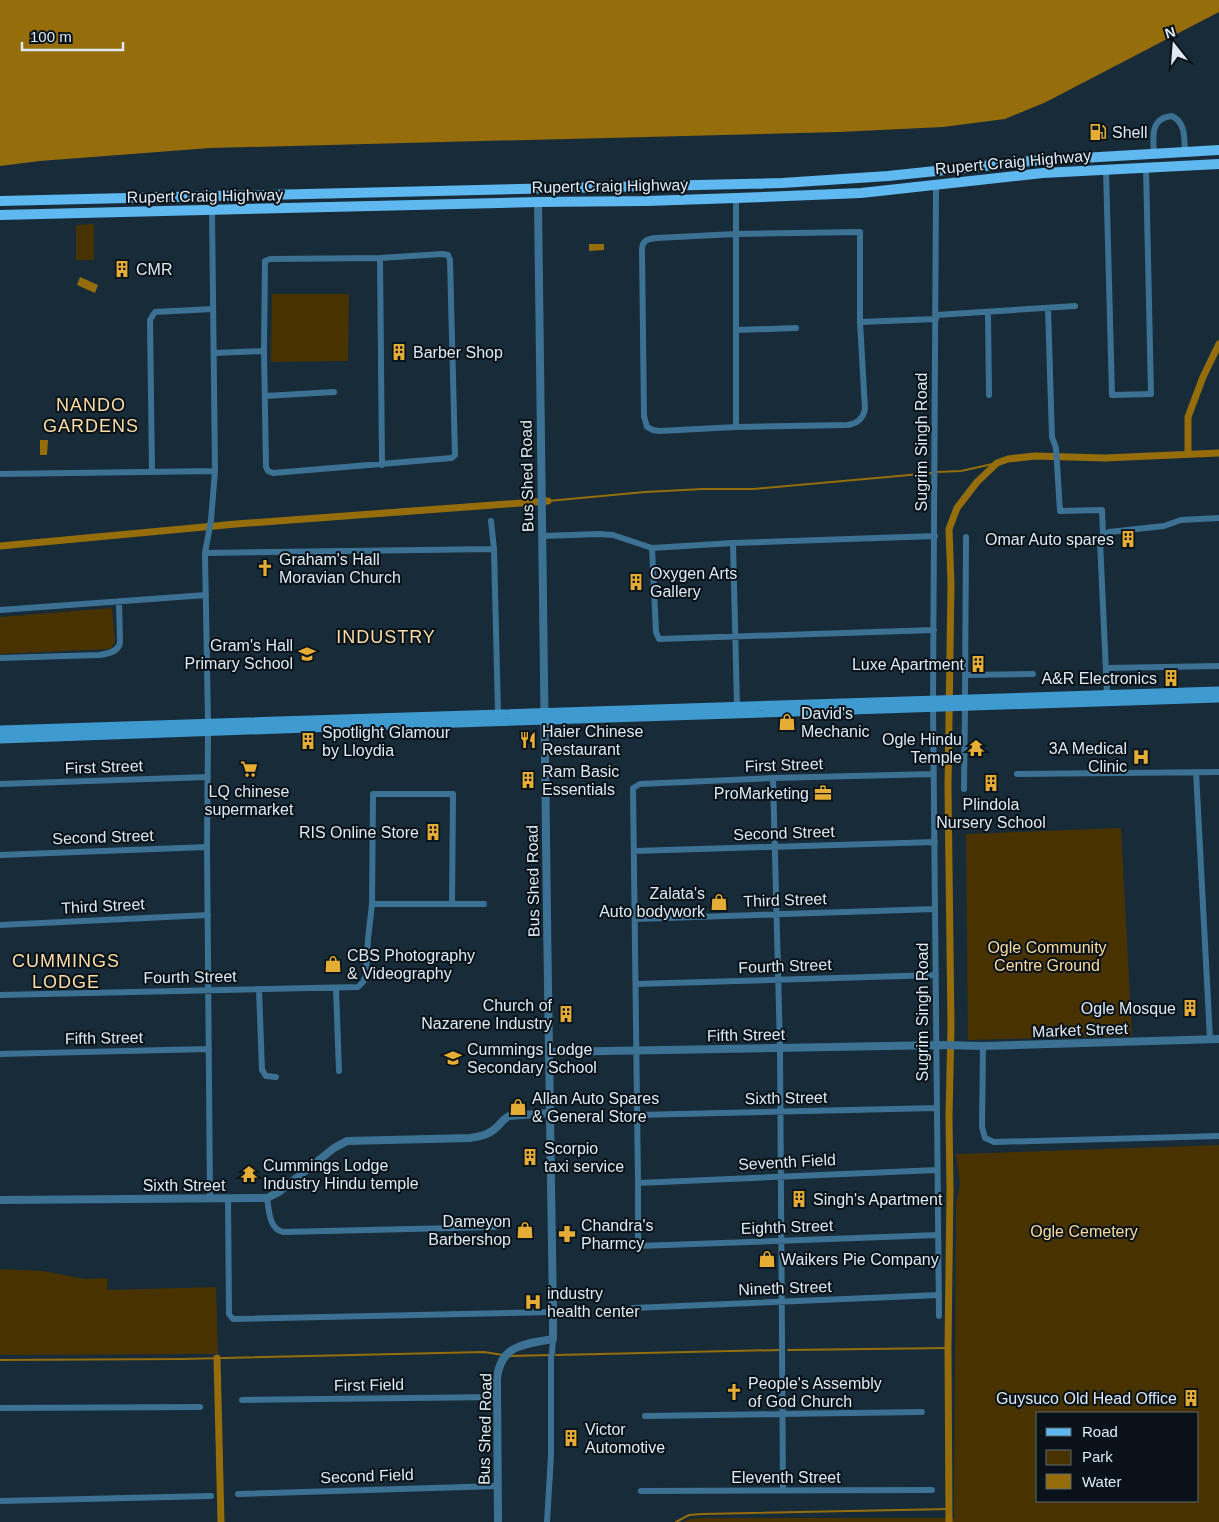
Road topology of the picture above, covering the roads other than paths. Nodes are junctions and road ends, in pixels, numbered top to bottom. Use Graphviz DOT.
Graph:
graph roads {
  1 [pos="1219,150"];
  2 [pos="1184,152"];
  3 [pos="1154,153"];
  4 [pos="1219,164"];
  5 [pos="1146,167"];
  6 [pos="1106,169"];
  7 [pos="936,184"];
  8 [pos="736,198"];
  9 [pos="0,201"];
  10 [pos="538,202"];
  11 [pos="212,210"];
  12 [pos="0,215"];
  13 [pos="736,234"];
  14 [pos="380,258"];
  15 [pos="1075,306"];
  16 [pos="213,308"];
  17 [pos="1048,308"];
  18 [pos="988,312"];
  19 [pos="936,317"];
  20 [pos="860,322"];
  21 [pos="796,328"];
  22 [pos="736,330"];
  23 [pos="264,351"];
  24 [pos="214,353"];
  25 [pos="334,392"];
  26 [pos="989,395"];
  27 [pos="265,396"];
  28 [pos="736,427"];
  29 [pos="382,465"];
  30 [pos="215,471"];
  31 [pos="152,472"];
  32 [pos="0,474"];
  33 [pos="1219,518"];
  34 [pos="491,521"];
  35 [pos="542,536"];
  36 [pos="935,536"];
  37 [pos="1103,536"];
  38 [pos="966,538"];
  39 [pos="733,543"];
  40 [pos="652,548"];
  41 [pos="494,549"];
  42 [pos="205,554"];
  43 [pos="206,595"];
  44 [pos="119,601"];
  45 [pos="0,610"];
  46 [pos="934,630"];
  47 [pos="735,637"];
  48 [pos="0,658"];
  49 [pos="1219,666"];
  50 [pos="1106,668"];
  51 [pos="1033,674"];
  52 [pos="965,675"];
  53 [pos="1219,691"];
  54 [pos="1107,694"];
  55 [pos="1219,698"];
  56 [pos="964,702"];
  57 [pos="934,703"];
  58 [pos="736,706"];
  59 [pos="498,713"];
  60 [pos="543,716"];
  61 [pos="208,727"];
  62 [pos="0,730"];
  63 [pos="0,739"];
  64 [pos="1196,772"];
  65 [pos="1219,772"];
  66 [pos="934,774"];
  67 [pos="1018,774"];
  68 [pos="208,777"];
  69 [pos="773,778"];
  70 [pos="0,784"];
  71 [pos="964,789"];
  72 [pos="935,842"];
  73 [pos="207,847"];
  74 [pos="775,847"];
  75 [pos="634,851"];
  76 [pos="0,855"];
  77 [pos="372,904"];
  78 [pos="452,904"];
  79 [pos="484,904"];
  80 [pos="935,909"];
  81 [pos="777,914"];
  82 [pos="208,915"];
  83 [pos="635,919"];
  84 [pos="0,925"];
  85 [pos="936,975"];
  86 [pos="778,980"];
  87 [pos="636,984"];
  88 [pos="336,988"];
  89 [pos="259,989"];
  90 [pos="208,990"];
  91 [pos="0,995"];
  92 [pos="1210,1039"];
  93 [pos="1219,1039"];
  94 [pos="939,1045"];
  95 [pos="983,1046"];
  96 [pos="780,1048"];
  97 [pos="209,1049"];
  98 [pos="636,1050"];
  99 [pos="550,1052"];
  100 [pos="0,1054"];
  101 [pos="338,1071"];
  102 [pos="276,1076"];
  103 [pos="937,1108"];
  104 [pos="780,1112"];
  105 [pos="551,1113"];
  106 [pos="637,1115"];
  107 [pos="1219,1136"];
  108 [pos="937,1170"];
  109 [pos="781,1176"];
  110 [pos="638,1183"];
  111 [pos="210,1198"];
  112 [pos="228,1198"];
  113 [pos="267,1198"];
  114 [pos="0,1200"];
  115 [pos="494,1227"];
  116 [pos="938,1234"];
  117 [pos="781,1241"];
  118 [pos="938,1295"];
  119 [pos="782,1302"];
  120 [pos="633,1308"];
  121 [pos="553,1312"];
  122 [pos="939,1316"];
  123 [pos="552,1339"];
  124 [pos="498,1398"];
  125 [pos="242,1400"];
  126 [pos="200,1407"];
  127 [pos="0,1408"];
  128 [pos="922,1412"];
  129 [pos="783,1414"];
  130 [pos="645,1416"];
  131 [pos="498,1486"];
  132 [pos="783,1490"];
  133 [pos="932,1490"];
  134 [pos="641,1491"];
  135 [pos="238,1494"];
  136 [pos="211,1496"];
  137 [pos="0,1501"];
  138 [pos="498,1522"];
  139 [pos="547,1522"];
  1 -- 2 [label="main road, Rupert Craig Highway"];
  2 -- 3 [label="main road, Rupert Craig Highway"];
  2 -- 3 [label="street"];
  3 -- 9 [label="main road, Rupert Craig Highway"];
  4 -- 5 [label="main road, Rupert Craig Highway"];
  5 -- 6 [label="main road, Rupert Craig Highway"];
  5 -- 6 [label="street"];
  6 -- 7 [label="main road, Rupert Craig Highway"];
  7 -- 8 [label="main road, Rupert Craig Highway"];
  7 -- 19 [label="street, Sugrim Singh Road"];
  8 -- 10 [label="main road, Rupert Craig Highway"];
  8 -- 13 [label="street"];
  10 -- 11 [label="main road, Rupert Craig Highway"];
  10 -- 35 [label="street, Bus Shed Road"];
  11 -- 12 [label="main road, Rupert Craig Highway"];
  11 -- 16 [label="street"];
  13 -- 20 [label="street"];
  13 -- 22 [label="street"];
  13 -- 28 [label="street"];
  14 -- 23 [label="street"];
  14 -- 29 [label="street"];
  14 -- 29 [label="street"];
  15 -- 17 [label="street"];
  16 -- 24 [label="street"];
  16 -- 31 [label="street"];
  17 -- 18 [label="street"];
  17 -- 37 [label="street"];
  18 -- 19 [label="street"];
  18 -- 26 [label="street"];
  19 -- 20 [label="street"];
  19 -- 36 [label="street, Sugrim Singh Road"];
  20 -- 28 [label="street"];
  21 -- 22 [label="street"];
  22 -- 28 [label="street"];
  23 -- 24 [label="street"];
  23 -- 27 [label="street"];
  24 -- 30 [label="street"];
  25 -- 27 [label="street"];
  27 -- 29 [label="street"];
  30 -- 31 [label="street"];
  30 -- 42 [label="street"];
  31 -- 32 [label="street"];
  33 -- 37 [label="street"];
  34 -- 41 [label="street"];
  35 -- 40 [label="street"];
  35 -- 60 [label="street, Bus Shed Road"];
  36 -- 39 [label="street"];
  36 -- 46 [label="street, Sugrim Singh Road"];
  37 -- 50 [label="street"];
  38 -- 52 [label="street"];
  39 -- 40 [label="street"];
  39 -- 47 [label="street"];
  40 -- 47 [label="street"];
  41 -- 42 [label="street"];
  41 -- 59 [label="street"];
  42 -- 43 [label="street"];
  43 -- 44 [label="street"];
  43 -- 61 [label="street"];
  44 -- 45 [label="street"];
  44 -- 48 [label="street"];
  46 -- 47 [label="street"];
  46 -- 57 [label="street, Sugrim Singh Road"];
  47 -- 58 [label="street"];
  49 -- 50 [label="street"];
  50 -- 54 [label="street"];
  51 -- 52 [label="street"];
  52 -- 56 [label="street"];
  53 -- 54 [label="main road"];
  54 -- 56 [label="main road"];
  55 -- 56 [label="main road"];
  56 -- 57 [label="main road"];
  56 -- 71 [label="street"];
  57 -- 58 [label="main road"];
  57 -- 60 [label="main road"];
  57 -- 66 [label="street, Sugrim Singh Road"];
  58 -- 60 [label="main road"];
  59 -- 60 [label="main road"];
  59 -- 61 [label="main road"];
  60 -- 61 [label="main road"];
  60 -- 99 [label="street, Bus Shed Road"];
  61 -- 62 [label="main road"];
  61 -- 63 [label="main road"];
  61 -- 68 [label="street"];
  64 -- 65 [label="street"];
  64 -- 67 [label="street"];
  64 -- 92 [label="street"];
  66 -- 69 [label="street, First Street"];
  66 -- 72 [label="street, Sugrim Singh Road"];
  68 -- 70 [label="street, First Street"];
  68 -- 73 [label="street"];
  69 -- 74 [label="street"];
  69 -- 75 [label="street, First Street"];
  72 -- 74 [label="street, Second Street"];
  72 -- 80 [label="street, Sugrim Singh Road"];
  73 -- 76 [label="street, Second Street"];
  73 -- 82 [label="street"];
  74 -- 75 [label="street, Second Street"];
  74 -- 81 [label="street"];
  75 -- 83 [label="street"];
  77 -- 78 [label="street"];
  77 -- 78 [label="street"];
  77 -- 88 [label="street, Fourth Street"];
  78 -- 79 [label="street"];
  80 -- 81 [label="street, Third Street"];
  80 -- 85 [label="street, Sugrim Singh Road"];
  81 -- 83 [label="street, Third Street"];
  81 -- 86 [label="street"];
  82 -- 84 [label="street, Third Street"];
  82 -- 90 [label="street"];
  83 -- 87 [label="street"];
  85 -- 86 [label="street, Fourth Street"];
  85 -- 94 [label="street, Sugrim Singh Road"];
  86 -- 87 [label="street, Fourth Street"];
  86 -- 96 [label="street"];
  87 -- 98 [label="street"];
  88 -- 89 [label="street, Fourth Street"];
  88 -- 101 [label="street"];
  89 -- 90 [label="street, Fourth Street"];
  89 -- 102 [label="street"];
  90 -- 91 [label="street, Fourth Street"];
  90 -- 97 [label="street"];
  92 -- 93 [label="street, Market Street"];
  92 -- 95 [label="street, Market Street"];
  94 -- 95 [label="street, Market Street"];
  94 -- 96 [label="street, Fifth Street"];
  94 -- 103 [label="street, Sugrim Singh Road"];
  95 -- 107 [label="street"];
  96 -- 98 [label="street, Fifth Street"];
  96 -- 104 [label="street"];
  97 -- 100 [label="street, Fifth Street"];
  97 -- 111 [label="street"];
  98 -- 99 [label="street, Fifth Street"];
  98 -- 106 [label="street"];
  99 -- 105 [label="street, Bus Shed Road"];
  103 -- 104 [label="street, Sixth Street"];
  103 -- 108 [label="street, Sugrim Singh Road"];
  104 -- 106 [label="street, Sixth Street"];
  104 -- 109 [label="street"];
  105 -- 113 [label="street"];
  105 -- 121 [label="street, Bus Shed Road"];
  106 -- 110 [label="street"];
  108 -- 109 [label="street, Seventh Field"];
  108 -- 116 [label="street, Sugrim Singh Road"];
  109 -- 110 [label="street, Seventh Field"];
  109 -- 117 [label="street"];
  110 -- 117 [label="street, Eighth Street"];
  111 -- 112 [label="street, Sixth Street"];
  111 -- 114 [label="street, Sixth Street"];
  112 -- 113 [label="street, Sixth Street"];
  112 -- 121 [label="street"];
  113 -- 115 [label="street"];
  116 -- 117 [label="street, Eighth Street"];
  116 -- 118 [label="street, Sugrim Singh Road"];
  117 -- 119 [label="street"];
  118 -- 119 [label="street, Nineth Street"];
  118 -- 122 [label="street, Sugrim Singh Road"];
  119 -- 120 [label="street, Nineth Street"];
  119 -- 129 [label="street"];
  121 -- 123 [label="street, Bus Shed Road"];
  123 -- 124 [label="street, Bus Shed Road"];
  123 -- 139 [label="street"];
  124 -- 125 [label="street, First Field"];
  124 -- 131 [label="street, Bus Shed Road"];
  126 -- 127 [label="street"];
  128 -- 129 [label="street"];
  129 -- 130 [label="street"];
  129 -- 132 [label="street"];
  131 -- 135 [label="street, Second Field"];
  131 -- 138 [label="street, Bus Shed Road"];
  132 -- 133 [label="street, Eleventh Street"];
  132 -- 134 [label="street, Eleventh Street"];
  136 -- 137 [label="street"];
}
